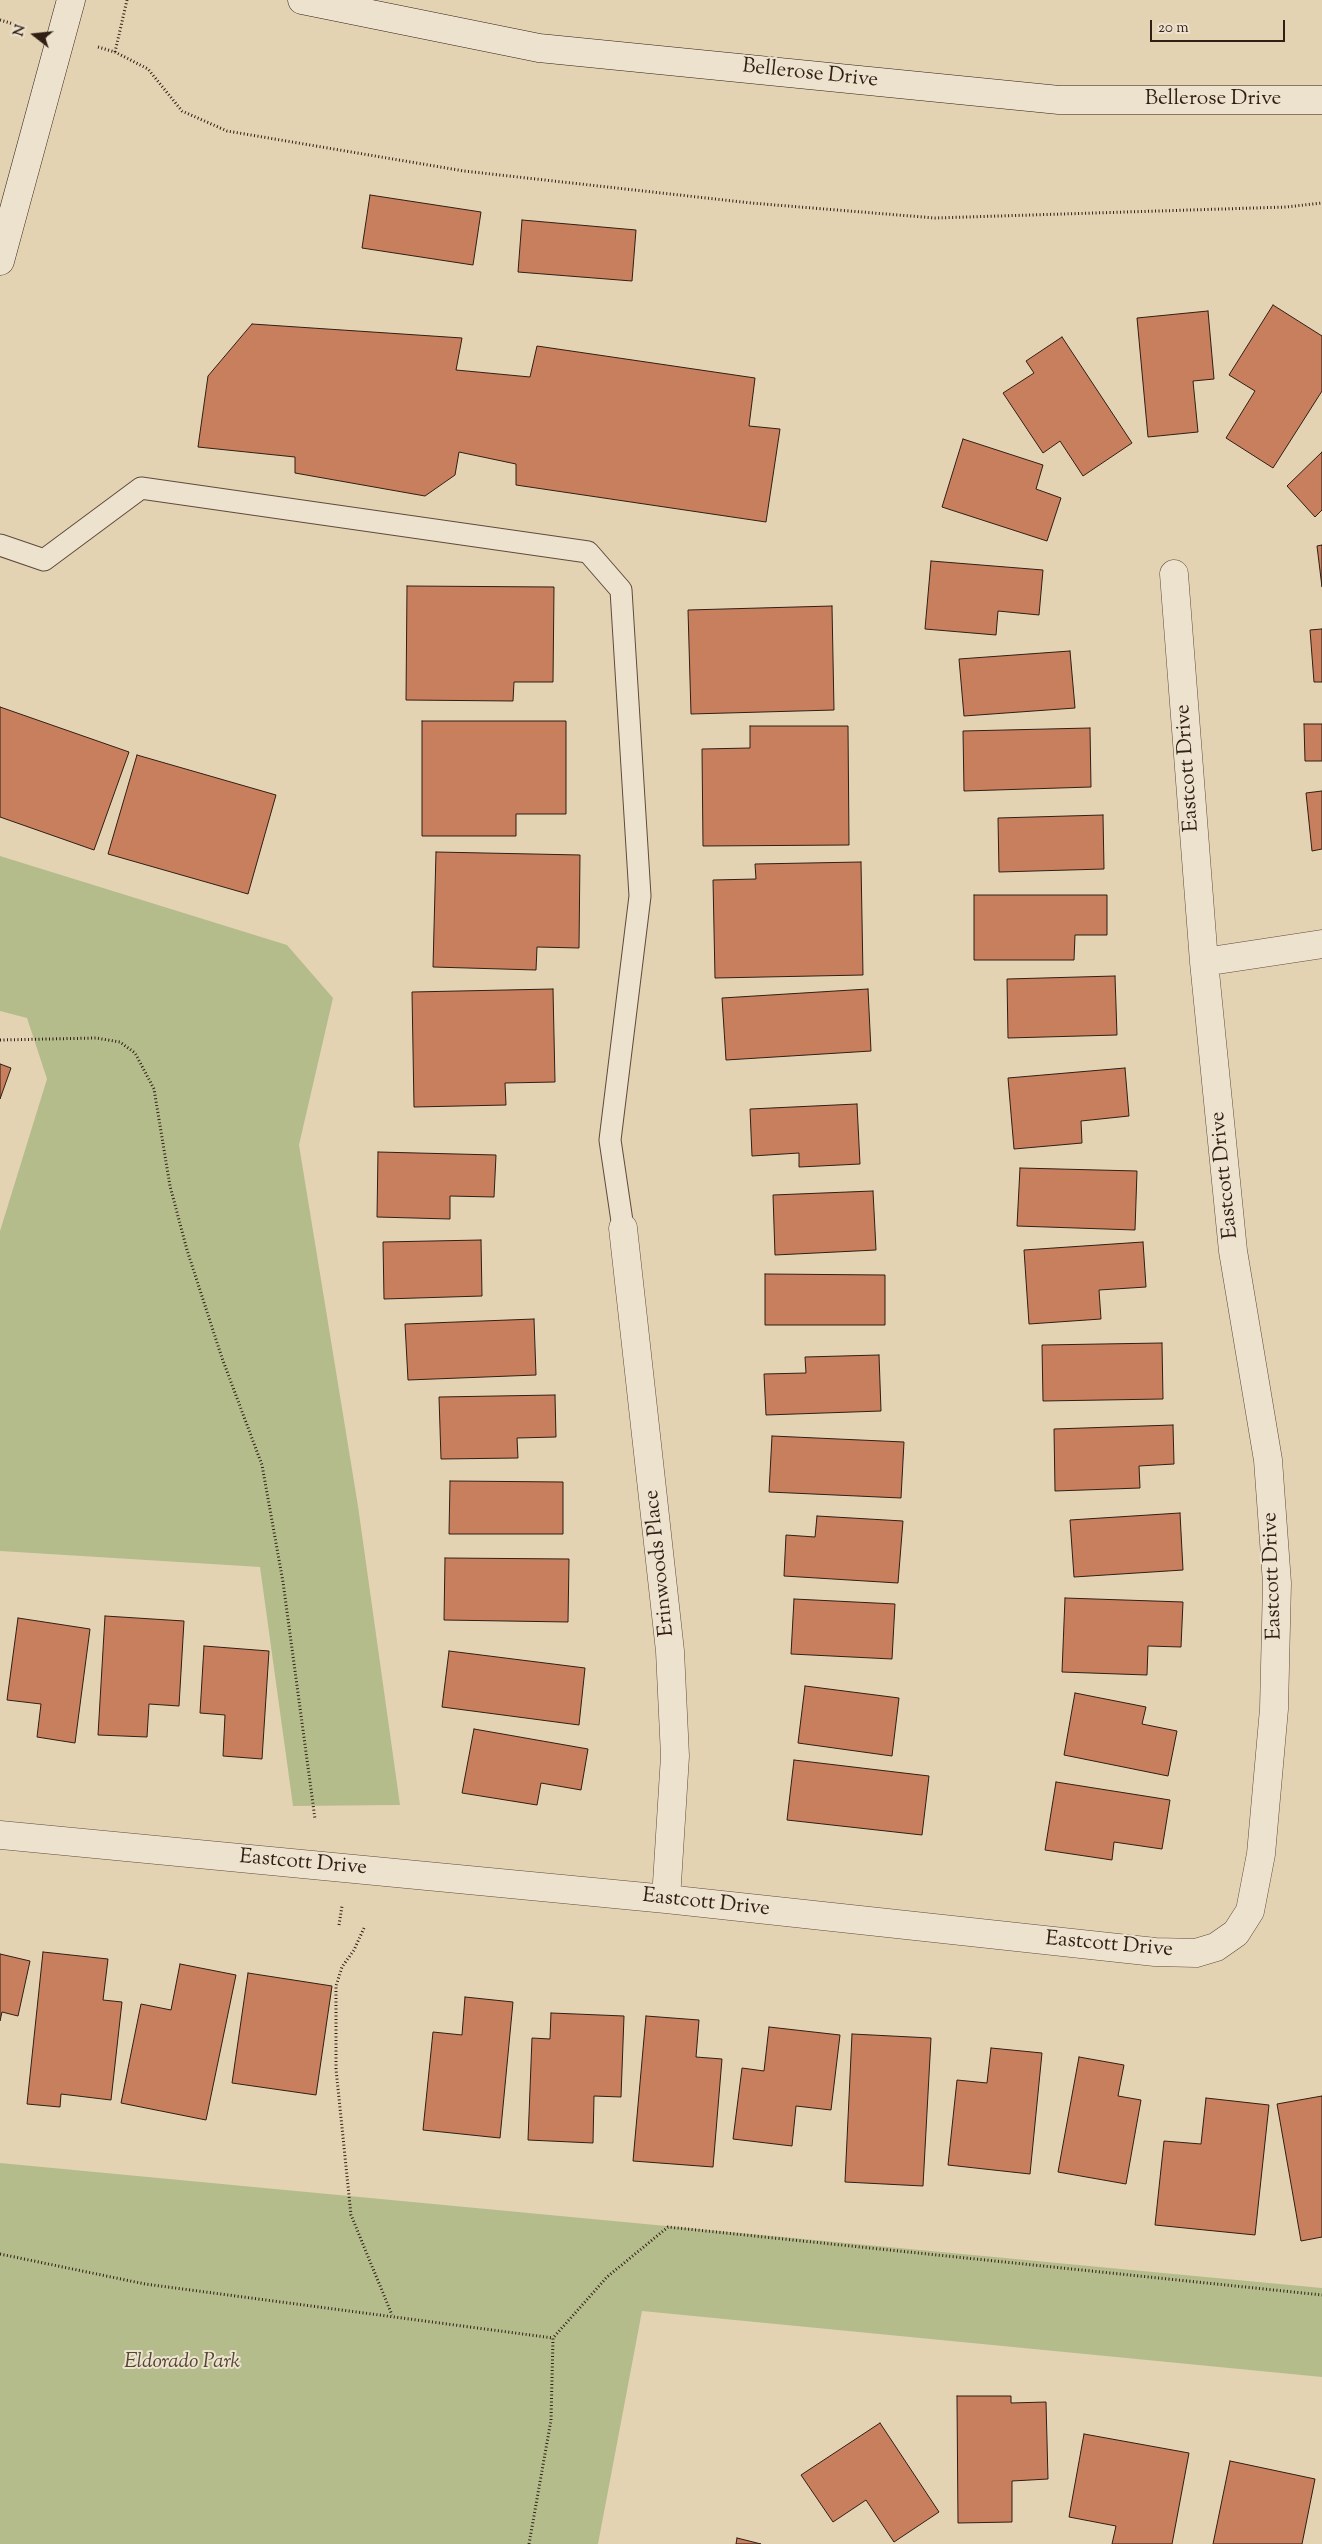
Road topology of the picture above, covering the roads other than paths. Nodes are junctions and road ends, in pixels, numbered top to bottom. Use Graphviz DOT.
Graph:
graph roads {
  1 [pos="71,0"];
  2 [pos="302,0"];
  3 [pos="1322,100"];
  4 [pos="0,261"];
  5 [pos="0,545"];
  6 [pos="1174,574"];
  7 [pos="1322,944"];
  8 [pos="1204,962"];
  9 [pos="624,1228"];
  10 [pos="0,1835"];
  11 [pos="666,1899"];
  1 -- 4 [label="street"];
  2 -- 3 [label="street, Bellerose Drive"];
  5 -- 9 [label="lane"];
  6 -- 8 [label="street, Eastcott Drive"];
  7 -- 8 [label="street"];
  8 -- 11 [label="street, Eastcott Drive"];
  9 -- 11 [label="street, Erinwoods Place"];
  10 -- 11 [label="street, Eastcott Drive"];
}
